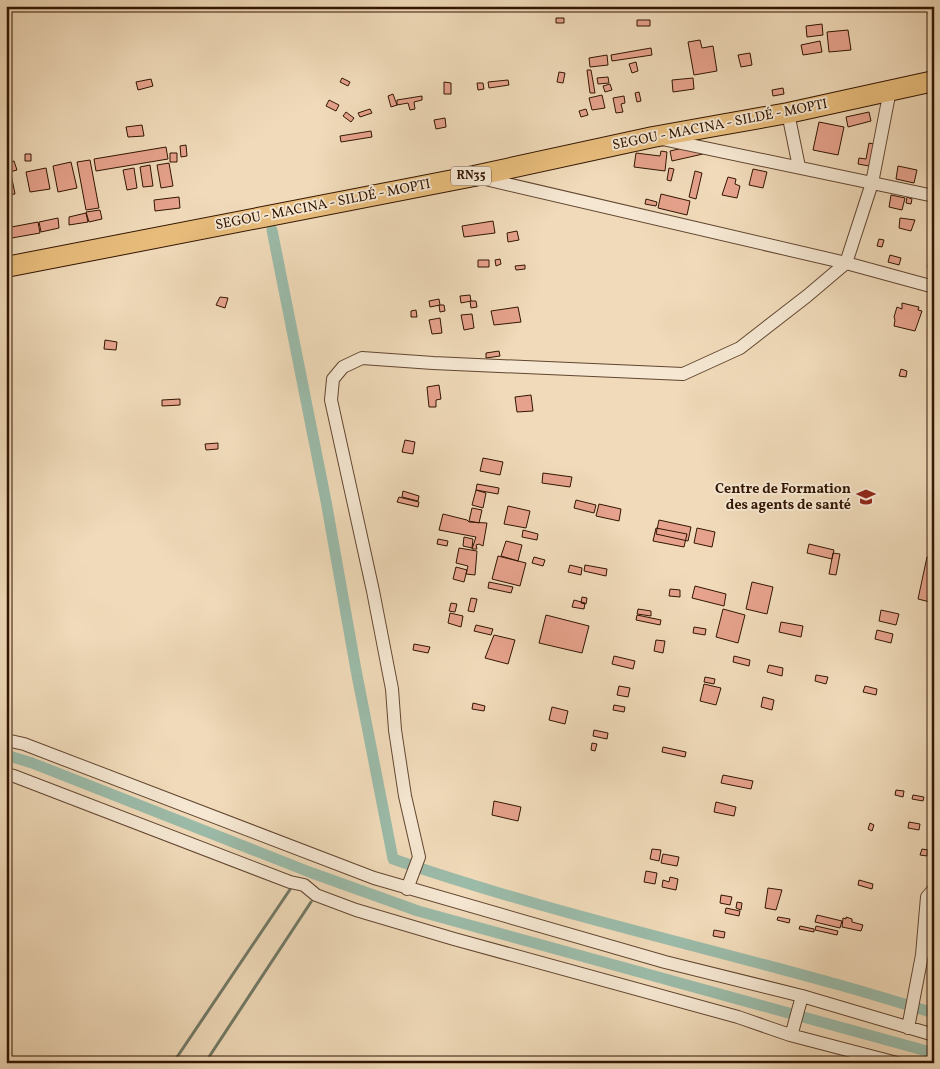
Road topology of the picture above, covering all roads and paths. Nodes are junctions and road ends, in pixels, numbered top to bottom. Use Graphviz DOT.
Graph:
graph roads {
  1 [pos="934,81"];
  2 [pos="890,90"];
  3 [pos="788,113"];
  4 [pos="653,137"];
  5 [pos="799,167"];
  6 [pos="474,176"];
  7 [pos="872,183"];
  8 [pos="934,196"];
  9 [pos="846,263"];
  10 [pos="6,267"];
  11 [pos="934,287"];
  12 [pos="6,740"];
  13 [pos="6,774"];
  14 [pos="409,884"];
  15 [pos="934,889"];
  16 [pos="801,999"];
  17 [pos="908,1022"];
  18 [pos="791,1032"];
  19 [pos="934,1035"];
  20 [pos="897,1063"];
  1 -- 2 [label="main road, SEGOU - MACINA - SILDÉ - MOPTI / RN35"];
  2 -- 3 [label="main road, SEGOU - MACINA - SILDÉ - MOPTI / RN35"];
  2 -- 7 [label="street"];
  3 -- 4 [label="main road, SEGOU - MACINA - SILDÉ - MOPTI / RN35"];
  3 -- 5 [label="street"];
  4 -- 5 [label="street"];
  4 -- 6 [label="main road, SEGOU - MACINA - SILDÉ - MOPTI / RN35"];
  5 -- 7 [label="street"];
  6 -- 9 [label="street"];
  6 -- 10 [label="main road, SEGOU - MACINA - SILDÉ - MOPTI / RN35"];
  7 -- 8 [label="street"];
  7 -- 9 [label="street"];
  9 -- 11 [label="street"];
  9 -- 14 [label="street"];
  12 -- 14 [label="street"];
  13 -- 18 [label="street"];
  14 -- 16 [label="street"];
  15 -- 17 [label="street"];
  16 -- 17 [label="street"];
  16 -- 18 [label="street"];
  17 -- 19 [label="street"];
  18 -- 20 [label="street"];
}
